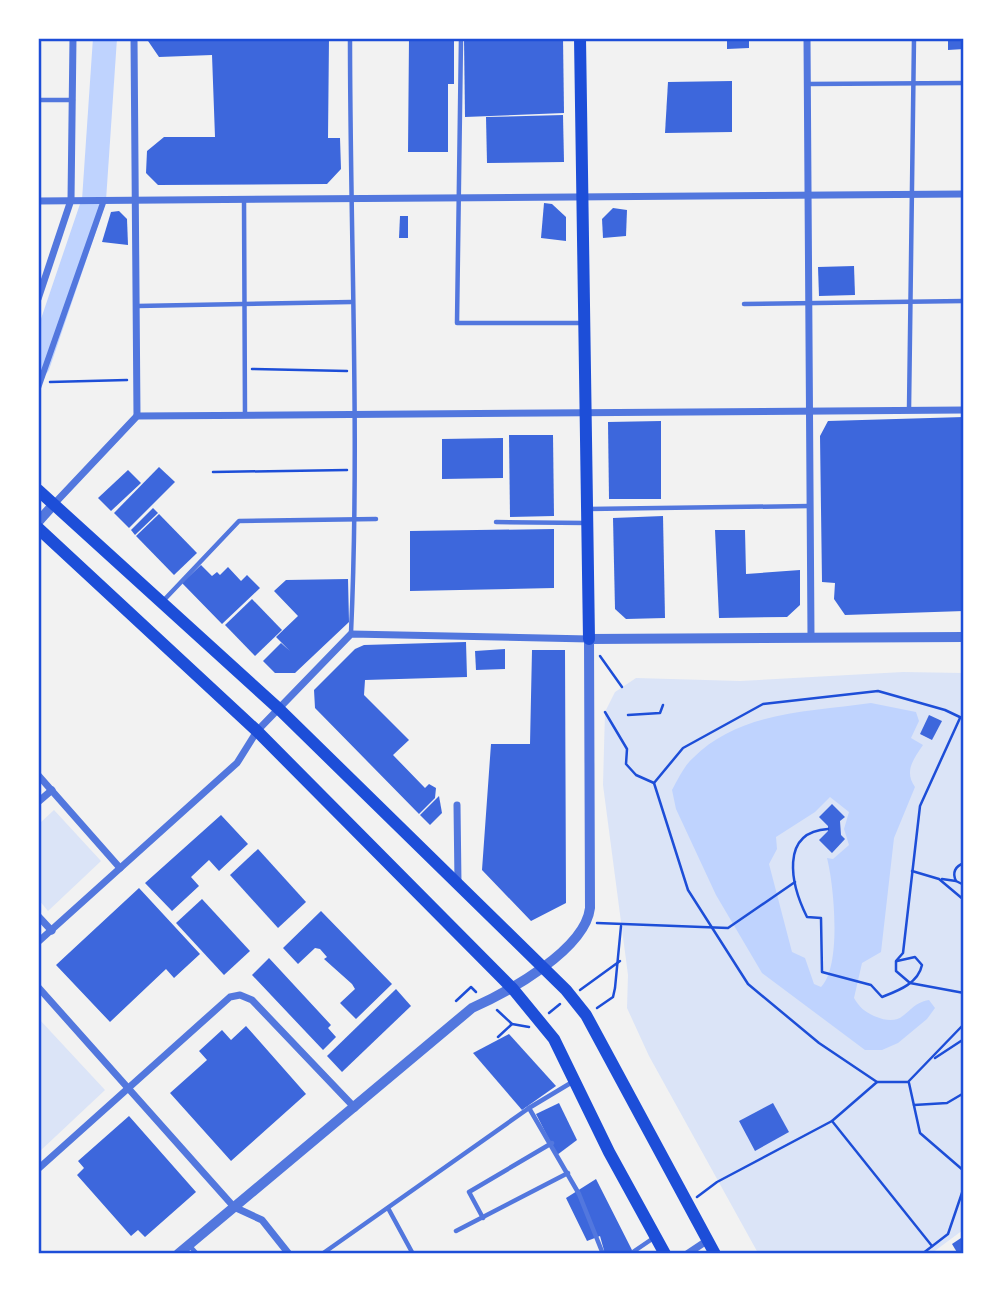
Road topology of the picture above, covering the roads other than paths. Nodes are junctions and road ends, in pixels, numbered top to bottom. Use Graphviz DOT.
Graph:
graph roads {
  1 [pos="73,38"];
  2 [pos="134,38"];
  3 [pos="350,38"];
  4 [pos="461,38"];
  5 [pos="580,38"];
  6 [pos="807,38"];
  7 [pos="914,38"];
  8 [pos="914,83"];
  9 [pos="964,83"];
  10 [pos="807,84"];
  11 [pos="38,100"];
  12 [pos="74,100"];
  13 [pos="913,193"];
  14 [pos="808,194"];
  15 [pos="964,194"];
  16 [pos="461,196"];
  17 [pos="582,196"];
  18 [pos="244,198"];
  19 [pos="350,198"];
  20 [pos="71,200"];
  21 [pos="104,200"];
  22 [pos="135,200"];
  23 [pos="38,201"];
  24 [pos="38,299"];
  25 [pos="964,301"];
  26 [pos="351,302"];
  27 [pos="911,302"];
  28 [pos="245,303"];
  29 [pos="809,303"];
  30 [pos="744,304"];
  31 [pos="137,306"];
  32 [pos="584,323"];
  33 [pos="39,385"];
  34 [pos="909,410"];
  35 [pos="964,410"];
  36 [pos="810,411"];
  37 [pos="585,413"];
  38 [pos="354,414"];
  39 [pos="246,415"];
  40 [pos="137,416"];
  41 [pos="38,490"];
  42 [pos="54,504"];
  43 [pos="811,506"];
  44 [pos="587,509"];
  45 [pos="356,519"];
  46 [pos="376,519"];
  47 [pos="38,522"];
  48 [pos="496,522"];
  49 [pos="587,523"];
  50 [pos="38,528"];
  51 [pos="163,601"];
  52 [pos="351,634"];
  53 [pos="811,636"];
  54 [pos="964,637"];
  55 [pos="589,639"];
  56 [pos="279,709"];
  57 [pos="257,731"];
  58 [pos="38,775"];
  59 [pos="52,790"];
  60 [pos="38,802"];
  61 [pos="457,805"];
  62 [pos="120,868"];
  63 [pos="458,887"];
  64 [pos="38,916"];
  65 [pos="52,931"];
  66 [pos="38,942"];
  67 [pos="540,968"];
  68 [pos="38,987"];
  69 [pos="513,989"];
  70 [pos="575,1080"];
  71 [pos="128,1087"];
  72 [pos="355,1108"];
  73 [pos="529,1108"];
  74 [pos="552,1143"];
  75 [pos="38,1169"];
  76 [pos="568,1173"];
  77 [pos="234,1207"];
  78 [pos="388,1208"];
  79 [pos="483,1218"];
  80 [pos="456,1231"];
  81 [pos="656,1236"];
  82 [pos="708,1240"];
  83 [pos="193,1249"];
  84 [pos="178,1254"];
  85 [pos="289,1254"];
  86 [pos="322,1254"];
  87 [pos="413,1254"];
  88 [pos="603,1254"];
  89 [pos="630,1254"];
  90 [pos="665,1254"];
  91 [pos="687,1254"];
  92 [pos="715,1254"];
  1 -- 12 [label="street"];
  2 -- 22 [label="street"];
  3 -- 19 [label="lane"];
  4 -- 16 [label="lane"];
  5 -- 17 [label="main road"];
  6 -- 10 [label="street"];
  7 -- 8 [label="lane"];
  8 -- 9 [label="lane"];
  8 -- 10 [label="lane"];
  8 -- 13 [label="lane"];
  10 -- 14 [label="street"];
  11 -- 12 [label="lane"];
  12 -- 20 [label="street"];
  13 -- 14 [label="street"];
  13 -- 15 [label="street"];
  13 -- 27 [label="lane"];
  14 -- 17 [label="street"];
  14 -- 29 [label="street"];
  16 -- 17 [label="street"];
  16 -- 19 [label="street"];
  16 -- 32 [label="lane"];
  17 -- 32 [label="main road"];
  18 -- 19 [label="street"];
  18 -- 22 [label="street"];
  18 -- 28 [label="lane"];
  19 -- 26 [label="lane"];
  20 -- 21 [label="street"];
  20 -- 23 [label="street"];
  20 -- 24 [label="street"];
  21 -- 22 [label="street"];
  21 -- 33 [label="street"];
  22 -- 31 [label="street"];
  25 -- 27 [label="lane"];
  26 -- 28 [label="lane"];
  26 -- 38 [label="lane"];
  27 -- 29 [label="lane"];
  27 -- 34 [label="lane"];
  28 -- 31 [label="lane"];
  28 -- 39 [label="lane"];
  29 -- 30 [label="lane"];
  29 -- 36 [label="street"];
  31 -- 40 [label="street"];
  32 -- 37 [label="main road"];
  34 -- 35 [label="street"];
  34 -- 36 [label="street"];
  36 -- 37 [label="street"];
  36 -- 43 [label="street"];
  37 -- 38 [label="street"];
  37 -- 44 [label="main road"];
  38 -- 39 [label="street"];
  38 -- 45 [label="lane"];
  39 -- 40 [label="street"];
  40 -- 42 [label="street"];
  41 -- 42 [label="main road"];
  42 -- 47 [label="street"];
  42 -- 51 [label="main road"];
  43 -- 44 [label="lane"];
  43 -- 53 [label="street"];
  44 -- 49 [label="main road"];
  45 -- 46 [label="lane"];
  45 -- 51 [label="lane"];
  45 -- 52 [label="lane"];
  48 -- 49 [label="lane"];
  49 -- 55 [label="main road"];
  50 -- 57 [label="main road"];
  51 -- 56 [label="main road"];
  52 -- 55 [label="street"];
  52 -- 56 [label="street"];
  53 -- 54 [label="street"];
  53 -- 55 [label="street"];
  55 -- 67 [label="street"];
  56 -- 57 [label="street"];
  56 -- 63 [label="main road"];
  57 -- 62 [label="street"];
  57 -- 69 [label="main road"];
  58 -- 59 [label="street"];
  59 -- 60 [label="street"];
  59 -- 62 [label="street"];
  61 -- 63 [label="street"];
  62 -- 65 [label="street"];
  63 -- 67 [label="main road"];
  64 -- 65 [label="street"];
  65 -- 66 [label="street"];
  67 -- 69 [label="street"];
  67 -- 82 [label="main road"];
  68 -- 71 [label="street"];
  69 -- 70 [label="main road"];
  69 -- 72 [label="street"];
  70 -- 73 [label="lane"];
  70 -- 81 [label="main road"];
  71 -- 72 [label="street"];
  71 -- 75 [label="street"];
  71 -- 77 [label="street"];
  72 -- 77 [label="street"];
  73 -- 74 [label="lane"];
  73 -- 78 [label="lane"];
  74 -- 76 [label="lane"];
  74 -- 79 [label="lane"];
  76 -- 79 [label="lane"];
  76 -- 88 [label="lane"];
  77 -- 83 [label="street"];
  77 -- 85 [label="street"];
  78 -- 86 [label="lane"];
  78 -- 87 [label="lane"];
  79 -- 80 [label="lane"];
  81 -- 89 [label="lane"];
  81 -- 90 [label="main road"];
  82 -- 91 [label="street"];
  82 -- 92 [label="main road"];
  83 -- 84 [label="street"];
}
